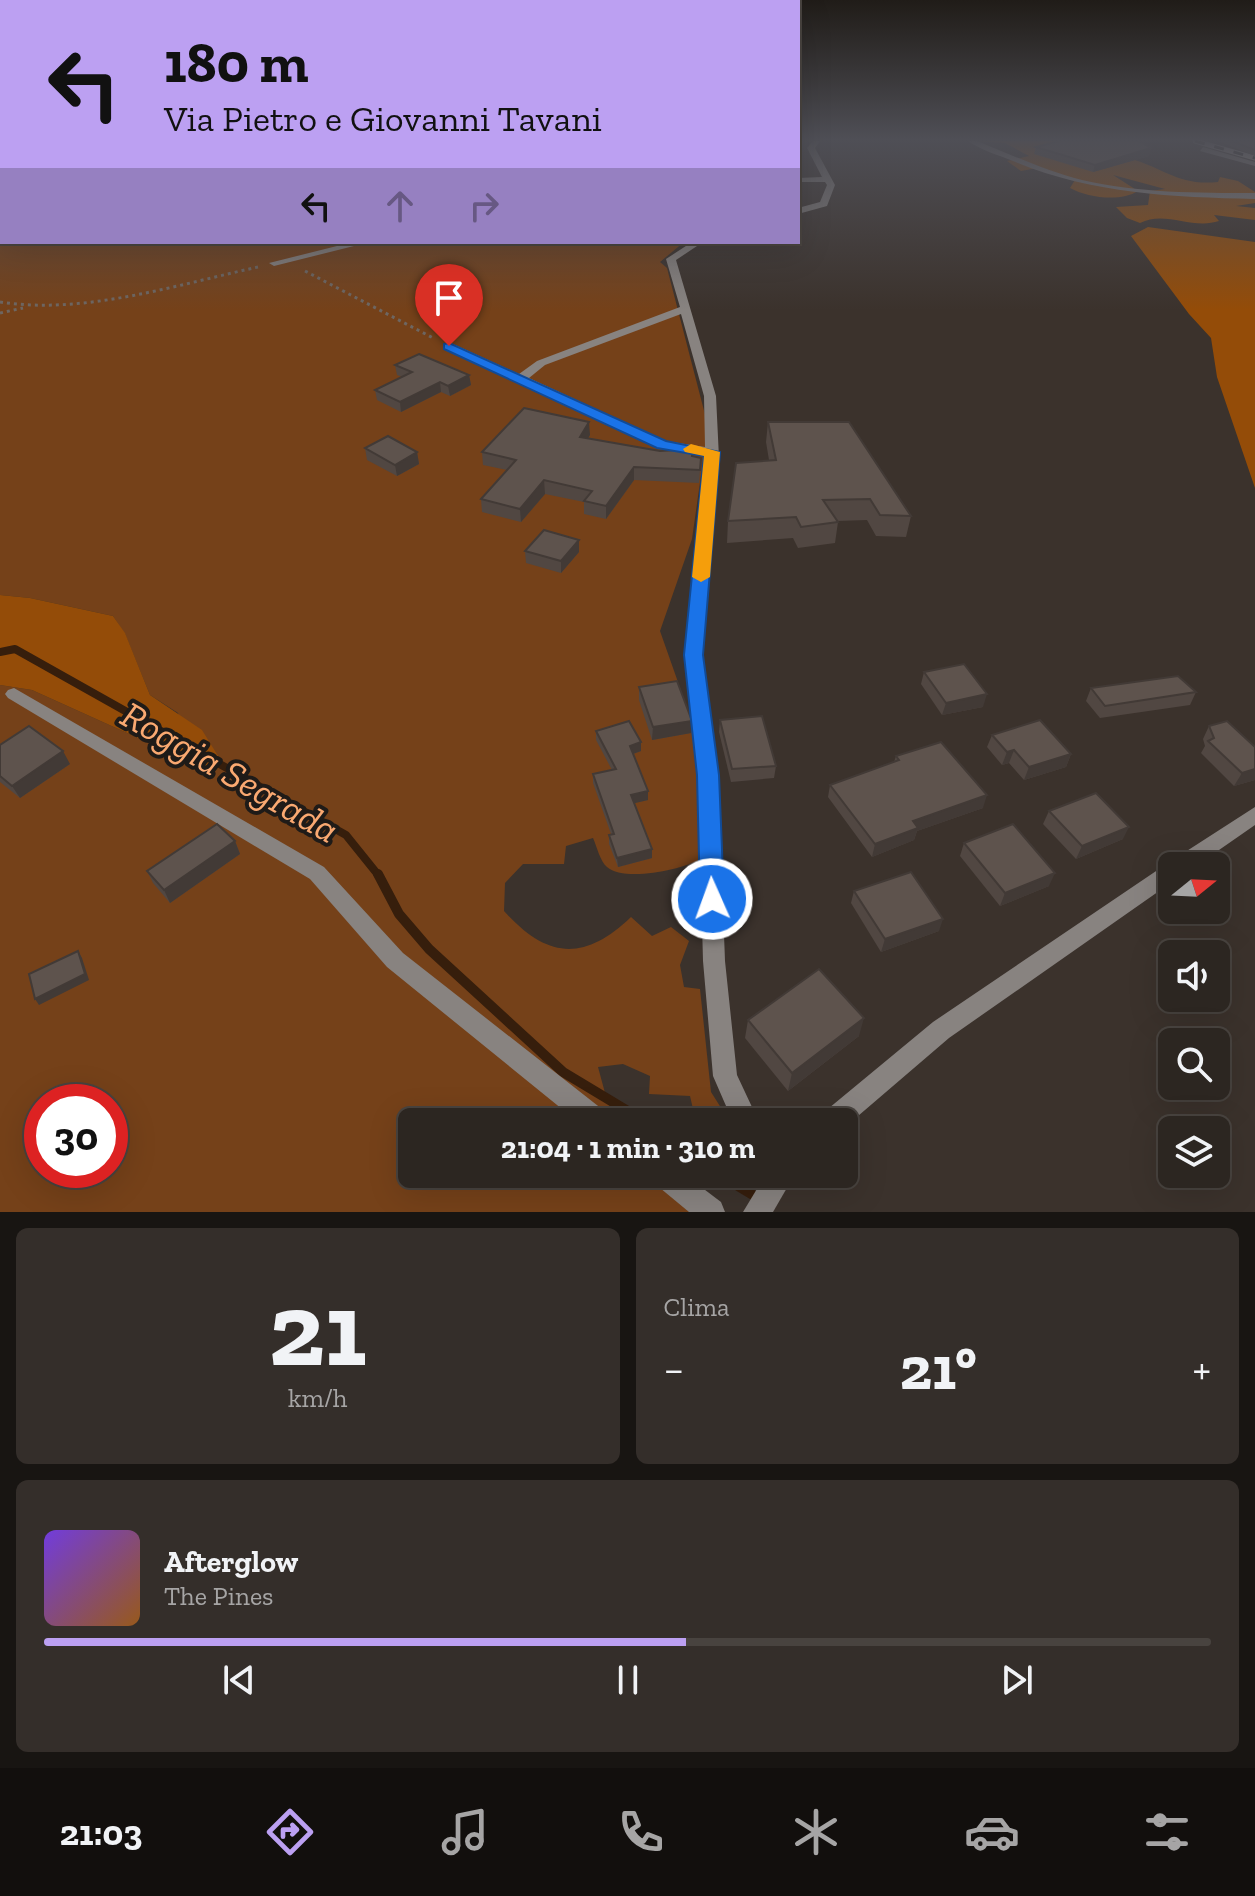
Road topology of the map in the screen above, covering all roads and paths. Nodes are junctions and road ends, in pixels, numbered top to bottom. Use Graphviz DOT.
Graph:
graph roads {
  1 [pos="826,198"];
  2 [pos="800,210"];
  3 [pos="356,244"];
  4 [pos="695,244"];
  5 [pos="280,262"];
  6 [pos="0,302"];
  7 [pos="29,306"];
  8 [pos="685,309"];
  9 [pos="0,313"];
  10 [pos="449,346"];
  11 [pos="520,379"];
  12 [pos="712,452"];
  13 [pos="14,694"];
  14 [pos="1255,815"];
  15 [pos="1201,852"];
  16 [pos="1158,881"];
  17 [pos="580,1108"];
  18 [pos="740,1108"];
  19 [pos="849,1108"];
  20 [pos="681,1188"];
  21 [pos="773,1188"];
  22 [pos="711,1212"];
  23 [pos="757,1212"];
  1 -- 2 [label="street"];
  3 -- 5 [label="street"];
  4 -- 8 [label="street"];
  5 -- 7 [label="path"];
  5 -- 10 [label="path"];
  6 -- 7 [label="path"];
  7 -- 9 [label="path"];
  8 -- 11 [label="street"];
  8 -- 12 [label="street"];
  10 -- 11 [label="street"];
  11 -- 12 [label="street"];
  12 -- 18 [label="street"];
  13 -- 17 [label="street"];
  14 -- 15 [label="street"];
  16 -- 19 [label="street"];
  20 -- 22 [label="street"];
  21 -- 23 [label="street"];
}
